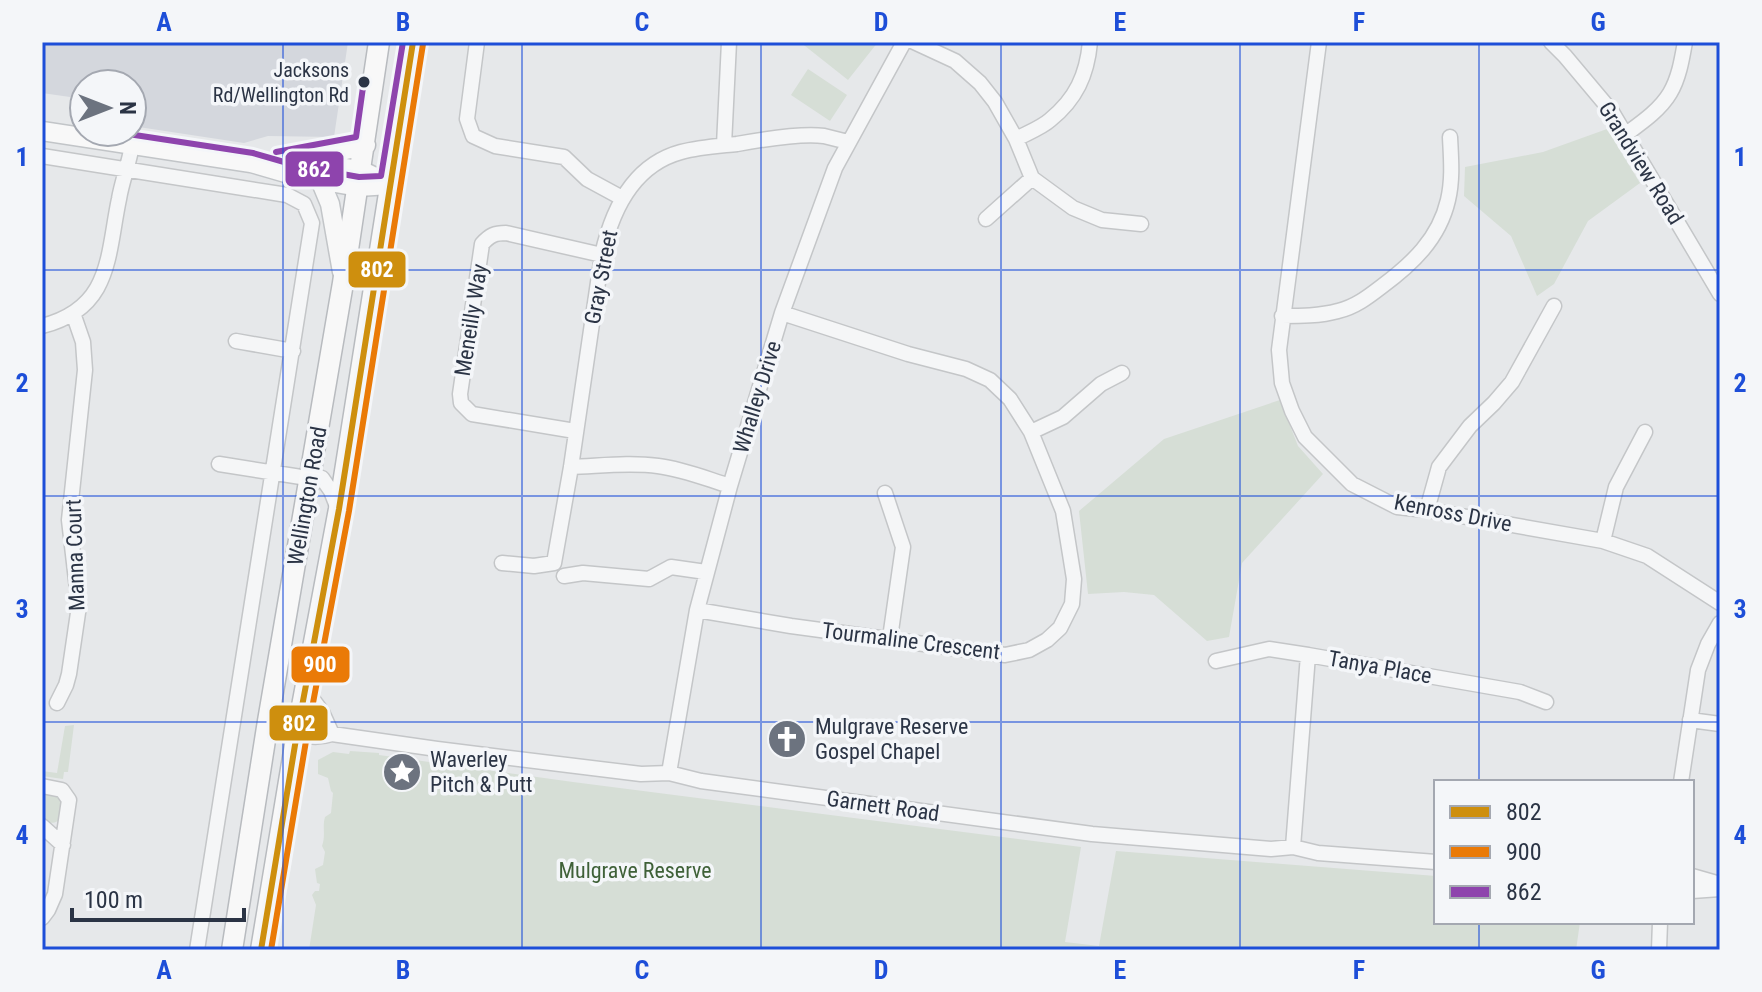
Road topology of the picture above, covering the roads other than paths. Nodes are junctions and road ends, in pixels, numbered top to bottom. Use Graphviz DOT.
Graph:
graph roads {
  1 [pos="379,42"];
  2 [pos="413,42"];
  3 [pos="477,42"];
  4 [pos="729,42"];
  5 [pos="904,42"];
  6 [pos="914,42"];
  7 [pos="1090,42"];
  8 [pos="1319,42"];
  9 [pos="1551,42"];
  10 [pos="1685,42"];
  11 [pos="42,131"];
  12 [pos="1626,134"];
  13 [pos="68,135"];
  14 [pos="1450,137"];
  15 [pos="1016,139"];
  16 [pos="365,145"];
  17 [pos="728,145"];
  18 [pos="845,147"];
  19 [pos="126,148"];
  20 [pos="148,148"];
  21 [pos="42,156"];
  22 [pos="289,161"];
  23 [pos="251,163"];
  24 [pos="123,169"];
  25 [pos="1032,178"];
  26 [pos="360,179"];
  27 [pos="320,180"];
  28 [pos="390,185"];
  29 [pos="622,198"];
  30 [pos="986,219"];
  31 [pos="1141,224"];
  32 [pos="602,255"];
  33 [pos="343,283"];
  34 [pos="1720,294"];
  35 [pos="1554,306"];
  36 [pos="782,313"];
  37 [pos="70,315"];
  38 [pos="1282,316"];
  39 [pos="42,326"];
  40 [pos="236,341"];
  41 [pos="293,351"];
  42 [pos="1122,373"];
  43 [pos="575,431"];
  44 [pos="1031,432"];
  45 [pos="1645,432"];
  46 [pos="219,464"];
  47 [pos="571,467"];
  48 [pos="273,473"];
  49 [pos="311,476"];
  50 [pos="730,486"];
  51 [pos="885,493"];
  52 [pos="339,509"];
  53 [pos="1427,510"];
  54 [pos="1603,541"];
  55 [pos="502,563"];
  56 [pos="706,572"];
  57 [pos="564,576"];
  58 [pos="289,597"];
  59 [pos="1720,603"];
  60 [pos="321,604"];
  61 [pos="697,610"];
  62 [pos="1720,623"];
  63 [pos="890,638"];
  64 [pos="1308,655"];
  65 [pos="1216,661"];
  66 [pos="305,689"];
  67 [pos="1546,702"];
  68 [pos="57,703"];
  69 [pos="1690,720"];
  70 [pos="268,721"];
  71 [pos="1720,724"];
  72 [pos="297,733"];
  73 [pos="332,734"];
  74 [pos="669,773"];
  75 [pos="1681,780"];
  76 [pos="42,786"];
  77 [pos="42,826"];
  78 [pos="63,845"];
  79 [pos="1293,847"];
  80 [pos="1434,862"];
  81 [pos="1694,877"];
  82 [pos="1720,886"];
  83 [pos="1694,891"];
  84 [pos="42,918"];
  85 [pos="1662,924"];
  86 [pos="197,950"];
  87 [pos="232,950"];
  88 [pos="261,950"];
  89 [pos="1659,950"];
  1 -- 16 [label="highway, Wellington Road"];
  2 -- 28 [label="highway, Wellington Road"];
  3 -- 29 [label="street"];
  4 -- 17 [label="street"];
  5 -- 18 [label="street, Whalley Drive"];
  6 -- 15 [label="street"];
  7 -- 15 [label="street"];
  8 -- 38 [label="street, Kenross Drive"];
  9 -- 12 [label="street, Grandview Road"];
  10 -- 12 [label="street"];
  11 -- 13 [label="main road"];
  12 -- 34 [label="street, Grandview Road"];
  14 -- 38 [label="street"];
  15 -- 25 [label="street"];
  16 -- 22 [label="highway"];
  16 -- 26 [label="highway, Wellington Road"];
  17 -- 18 [label="street, Gray Street"];
  17 -- 29 [label="street, Gray Street"];
  18 -- 36 [label="street, Whalley Drive"];
  19 -- 24 [label="street"];
  20 -- 23 [label="main road"];
  21 -- 24 [label="street"];
  22 -- 23 [label="main road"];
  22 -- 26 [label="main road"];
  23 -- 27 [label="main road"];
  24 -- 37 [label="street"];
  24 -- 41 [label="street, Wellington Road"];
  25 -- 30 [label="street"];
  25 -- 31 [label="street"];
  26 -- 27 [label="main road"];
  26 -- 28 [label="main road"];
  26 -- 33 [label="highway, Wellington Road"];
  27 -- 33 [label="main road"];
  28 -- 52 [label="highway, Wellington Road"];
  29 -- 32 [label="street, Gray Street"];
  32 -- 43 [label="street, Gray Street"];
  32 -- 43 [label="street, Meneilly Way"];
  33 -- 49 [label="highway, Wellington Road"];
  35 -- 53 [label="street"];
  36 -- 44 [label="street, Tourmaline Crescent"];
  36 -- 50 [label="street, Whalley Drive"];
  37 -- 39 [label="street"];
  37 -- 68 [label="street, Manna Court"];
  38 -- 53 [label="street, Kenross Drive"];
  40 -- 41 [label="street"];
  41 -- 48 [label="street, Wellington Road"];
  42 -- 44 [label="street"];
  43 -- 47 [label="street, Gray Street"];
  44 -- 63 [label="street, Tourmaline Crescent"];
  45 -- 54 [label="street"];
  46 -- 48 [label="street"];
  47 -- 50 [label="street"];
  47 -- 55 [label="street, Gray Street"];
  48 -- 49 [label="street"];
  48 -- 86 [label="street, Wellington Road"];
  49 -- 52 [label="street"];
  49 -- 58 [label="highway, Wellington Road"];
  50 -- 56 [label="street, Whalley Drive"];
  51 -- 63 [label="street"];
  52 -- 60 [label="highway, Wellington Road"];
  53 -- 54 [label="street, Kenross Drive"];
  54 -- 59 [label="street, Kenross Drive"];
  56 -- 57 [label="street"];
  56 -- 61 [label="street, Whalley Drive"];
  58 -- 60 [label="highway"];
  58 -- 70 [label="highway, Wellington Road"];
  60 -- 66 [label="highway, Wellington Road"];
  61 -- 63 [label="street, Tourmaline Crescent"];
  61 -- 74 [label="street, Whalley Drive"];
  62 -- 69 [label="street"];
  64 -- 65 [label="street"];
  64 -- 67 [label="street, Tanya Place"];
  64 -- 79 [label="street, Tanya Place"];
  66 -- 72 [label="highway, Wellington Road"];
  66 -- 73 [label="street"];
  69 -- 71 [label="street"];
  69 -- 75 [label="street"];
  70 -- 72 [label="street, Garnett Road"];
  70 -- 87 [label="highway, Wellington Road"];
  72 -- 73 [label="street, Garnett Road"];
  72 -- 88 [label="highway, Wellington Road"];
  73 -- 74 [label="street, Garnett Road"];
  74 -- 79 [label="street, Garnett Road"];
  76 -- 78 [label="street"];
  77 -- 78 [label="street"];
  78 -- 84 [label="street"];
  79 -- 80 [label="street, Garnett Road"];
  81 -- 82 [label="street"];
  82 -- 83 [label="street"];
  85 -- 89 [label="street"];
}
